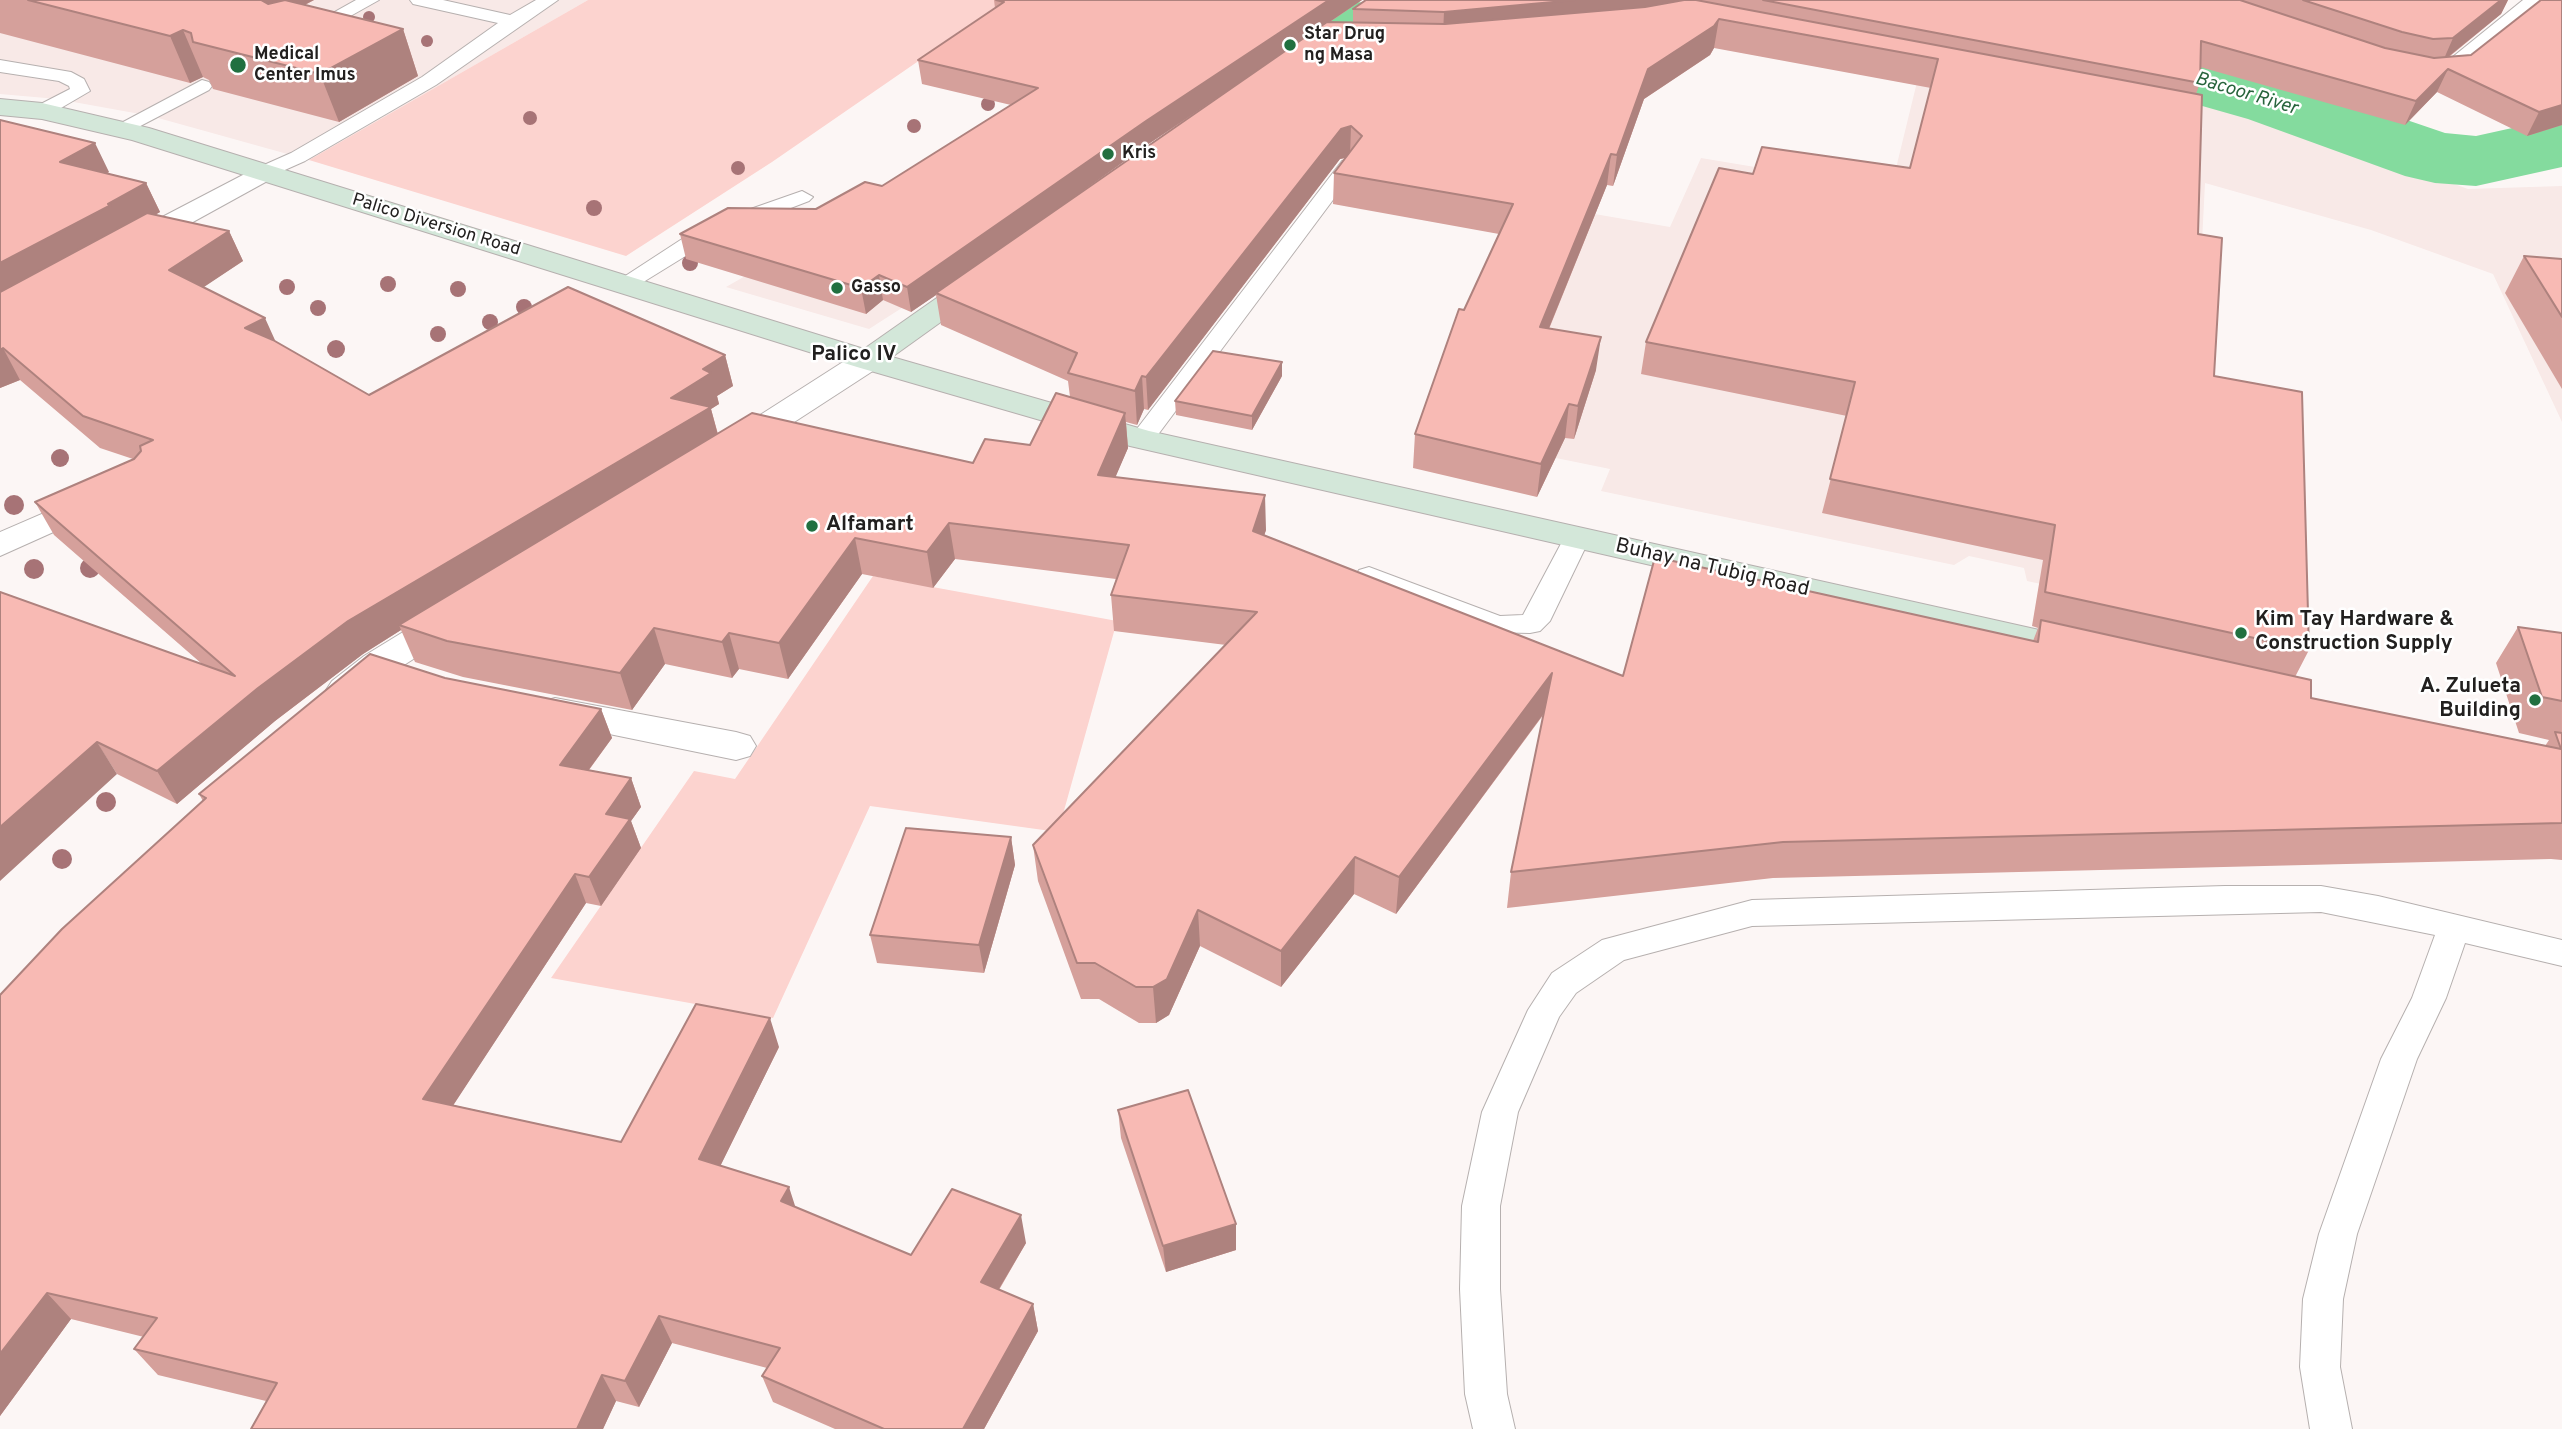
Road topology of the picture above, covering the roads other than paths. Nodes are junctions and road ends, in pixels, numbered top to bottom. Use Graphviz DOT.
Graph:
graph roads {
  1 [pos="370,0"];
  2 [pos="419,0"];
  3 [pos="549,0"];
  4 [pos="2494,3"];
  5 [pos="2531,6"];
  6 [pos="513,21"];
  7 [pos="287,43"];
  8 [pos="0,66"];
  9 [pos="2398,67"];
  10 [pos="202,86"];
  11 [pos="0,107"];
  12 [pos="42,111"];
  13 [pos="120,129"];
  14 [pos="1349,165"];
  15 [pos="262,173"];
  16 [pos="802,198"];
  17 [pos="103,260"];
  18 [pos="1007,261"];
  19 [pos="624,284"];
  20 [pos="868,360"];
  21 [pos="1142,439"];
  22 [pos="701,467"];
  23 [pos="125,487"];
  24 [pos="1577,538"];
  25 [pos="0,545"];
  26 [pos="1369,576"];
  27 [pos="483,598"];
  28 [pos="2109,658"];
  29 [pos="377,665"];
  30 [pos="421,682"];
  31 [pos="524,705"];
  32 [pos="323,707"];
  33 [pos="736,746"];
  34 [pos="2454,928"];
  35 [pos="2562,953"];
  36 [pos="1494,1429"];
  37 [pos="2331,1429"];
  1 -- 7 [label="lane"];
  2 -- 6 [label="lane"];
  3 -- 6 [label="lane"];
  4 -- 5 [label="street"];
  5 -- 9 [label="street"];
  6 -- 15 [label="lane"];
  8 -- 12 [label="lane"];
  10 -- 13 [label="lane"];
  11 -- 12 [label="main road, Palico Diversion Road"];
  12 -- 13 [label="main road, Palico Diversion Road"];
  13 -- 15 [label="main road, Palico Diversion Road"];
  14 -- 21 [label="lane"];
  15 -- 17 [label="street"];
  15 -- 19 [label="main road, Palico Diversion Road"];
  16 -- 19 [label="lane"];
  18 -- 20 [label="main road"];
  19 -- 20 [label="main road, Palico Diversion Road"];
  20 -- 21 [label="main road, Buhay na Tubig Road"];
  20 -- 22 [label="street"];
  21 -- 24 [label="main road, Buhay na Tubig Road"];
  23 -- 25 [label="street"];
  24 -- 26 [label="lane"];
  24 -- 28 [label="main road, Buhay na Tubig Road"];
  27 -- 29 [label="street"];
  29 -- 30 [label="street"];
  29 -- 32 [label="street"];
  31 -- 33 [label="street"];
  34 -- 35 [label="lane"];
  34 -- 36 [label="lane"];
  34 -- 37 [label="lane"];
}
